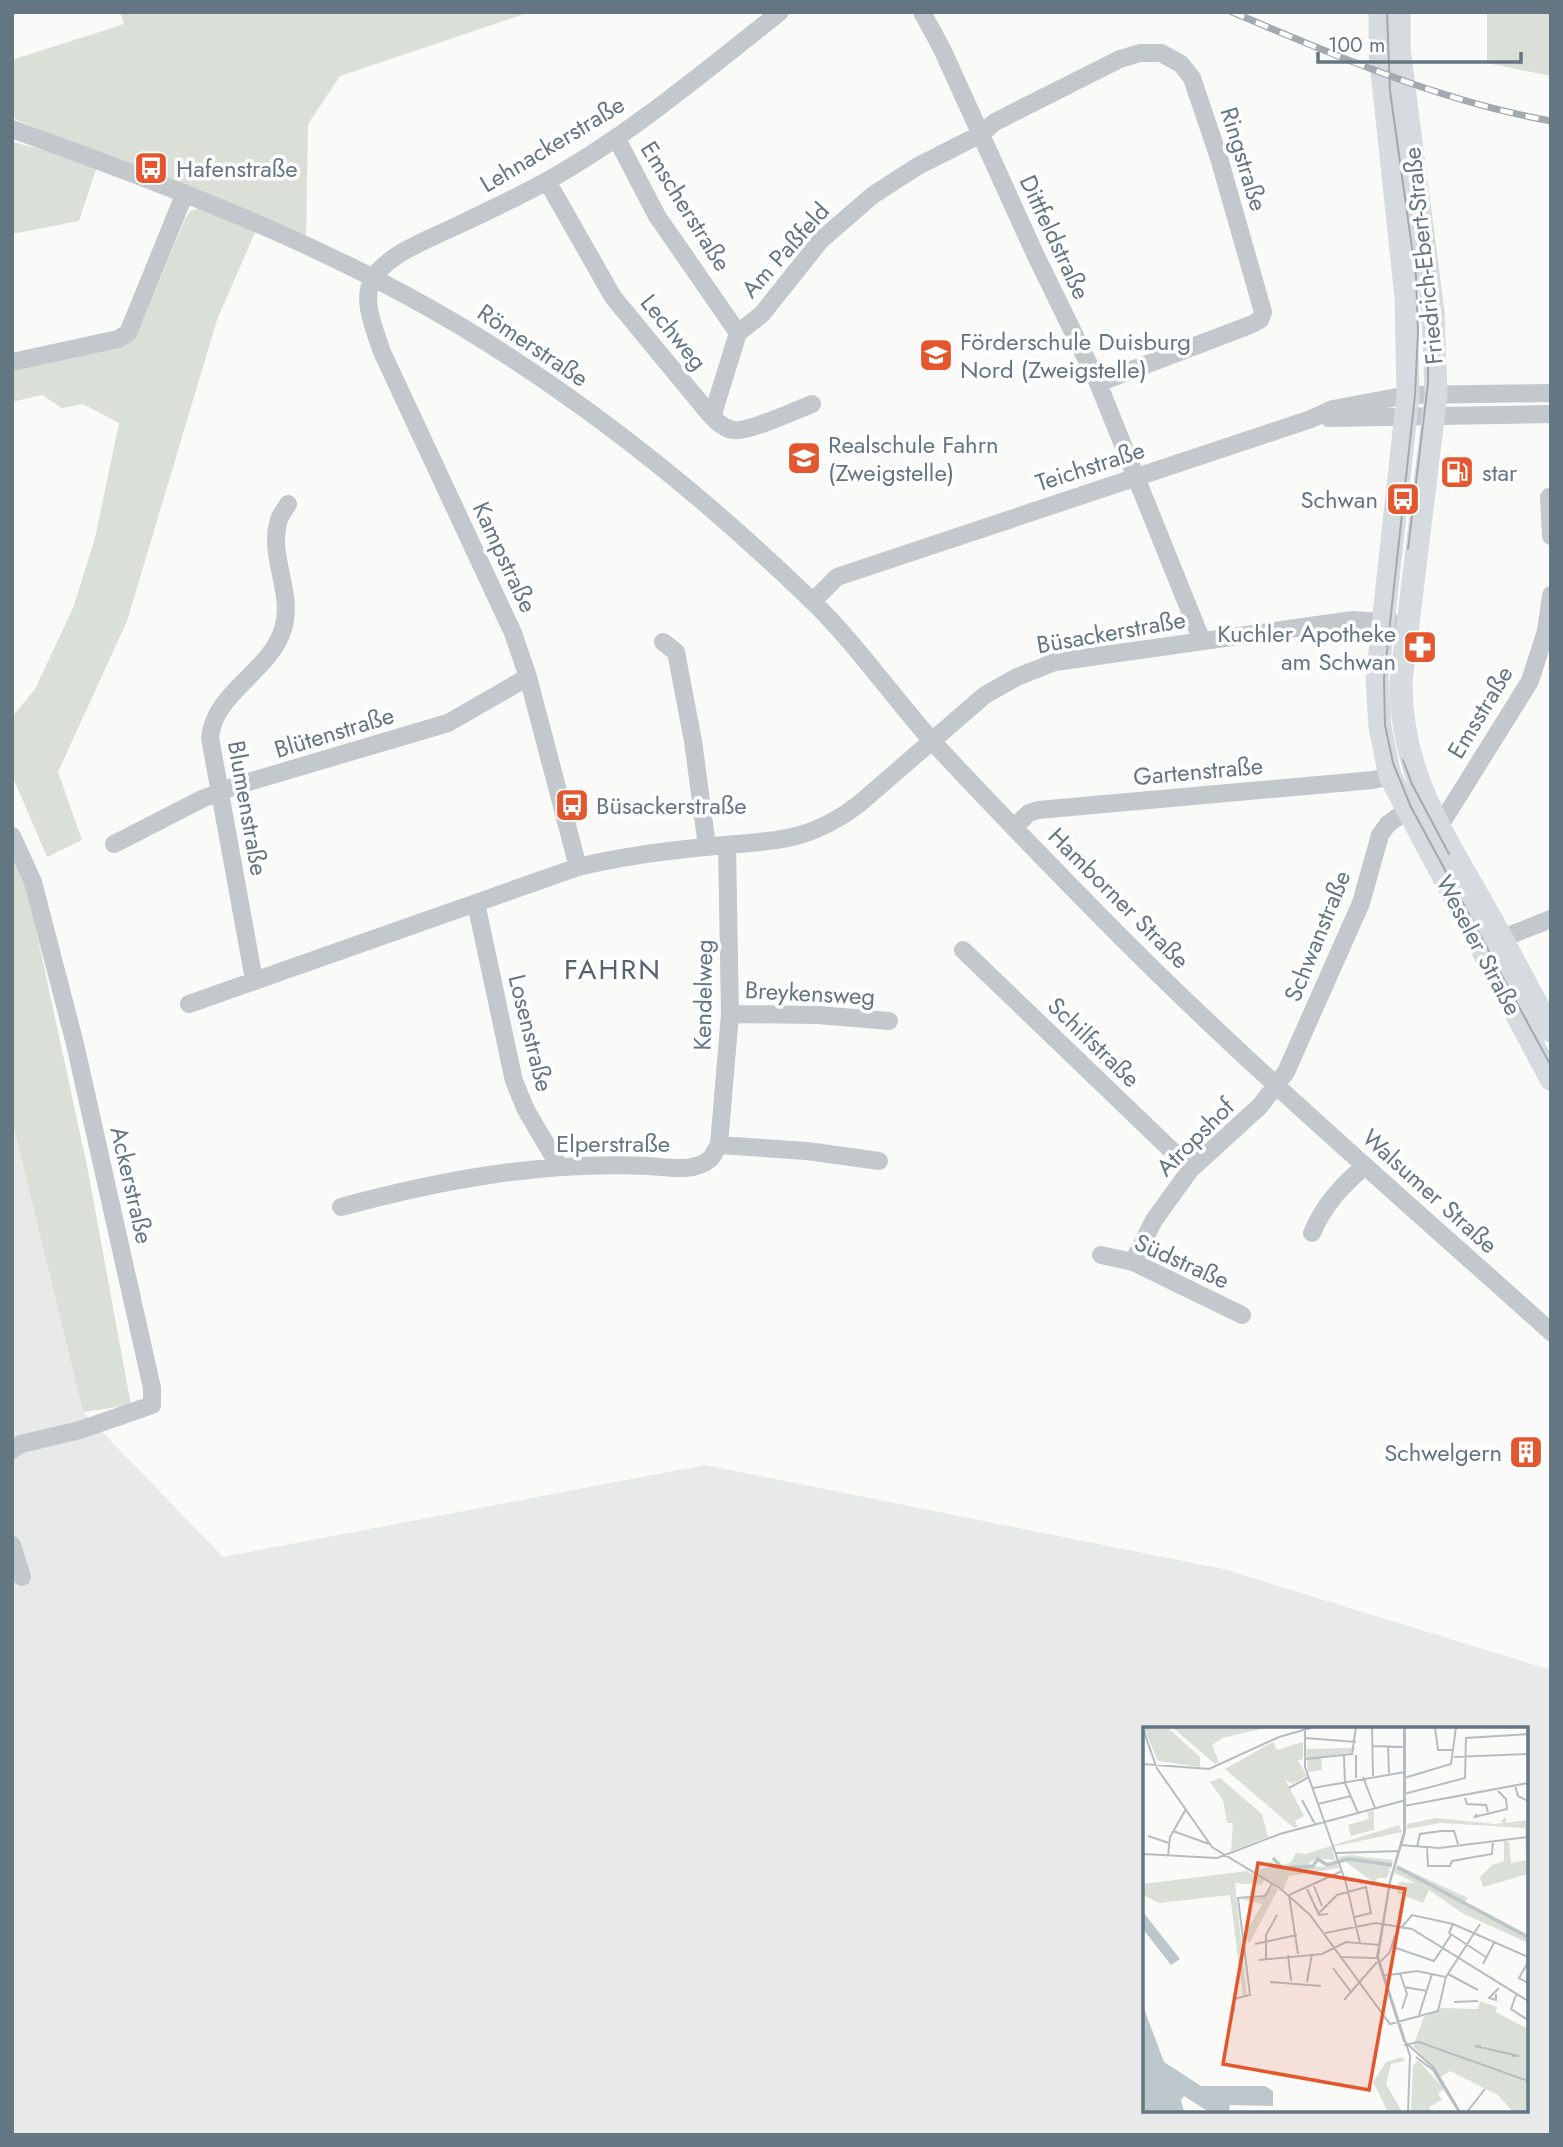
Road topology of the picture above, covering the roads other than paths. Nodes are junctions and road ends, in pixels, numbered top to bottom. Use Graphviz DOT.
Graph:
graph roads {
  1 [pos="780,12"];
  2 [pos="922,12"];
  3 [pos="1380,12"];
  4 [pos="1399,12"];
  5 [pos="12,129"];
  6 [pos="981,134"];
  7 [pos="617,139"];
  8 [pos="547,181"];
  9 [pos="185,193"];
  10 [pos="373,278"];
  11 [pos="738,333"];
  12 [pos="12,362"];
  13 [pos="1098,383"];
  14 [pos="1551,393"];
  15 [pos="1436,394"];
  16 [pos="812,404"];
  17 [pos="1407,407"];
  18 [pos="1551,414"];
  19 [pos="712,417"];
  20 [pos="1433,418"];
  21 [pos="1136,476"];
  22 [pos="1549,497"];
  23 [pos="288,504"];
  24 [pos="1551,536"];
  25 [pos="1551,596"];
  26 [pos="813,601"];
  27 [pos="1383,622"];
  28 [pos="1408,625"];
  29 [pos="1548,631"];
  30 [pos="1202,641"];
  31 [pos="663,642"];
  32 [pos="528,677"];
  33 [pos="932,740"];
  34 [pos="1390,776"];
  35 [pos="220,792"];
  36 [pos="1407,810"];
  37 [pos="1014,827"];
  38 [pos="1430,831"];
  39 [pos="12,836"];
  40 [pos="114,844"];
  41 [pos="727,845"];
  42 [pos="707,846"];
  43 [pos="578,867"];
  44 [pos="476,903"];
  45 [pos="1551,919"];
  46 [pos="1491,943"];
  47 [pos="963,950"];
  48 [pos="254,980"];
  49 [pos="189,1004"];
  50 [pos="730,1014"];
  51 [pos="889,1021"];
  52 [pos="1551,1031"];
  53 [pos="1551,1079"];
  54 [pos="1276,1085"];
  55 [pos="719,1145"];
  56 [pos="879,1161"];
  57 [pos="559,1166"];
  58 [pos="1365,1166"];
  59 [pos="1191,1169"];
  60 [pos="341,1207"];
  61 [pos="1312,1233"];
  62 [pos="1101,1255"];
  63 [pos="1133,1262"];
  64 [pos="1242,1315"];
  65 [pos="1551,1332"];
  66 [pos="12,1450"];
  67 [pos="12,1545"];
  68 [pos="22,1577"];
  1 -- 7 [label="street, Lehnackerstraße"];
  2 -- 6 [label="street, Dittfeldstraße"];
  3 -- 17 [label="main road, Friedrich-Ebert-Straße"];
  4 -- 15 [label="main road, Friedrich-Ebert-Straße"];
  5 -- 9 [label="street, Römerstraße"];
  6 -- 11 [label="street, Am Paßfeld"];
  6 -- 13 [label="street, Dittfeldstraße"];
  6 -- 13 [label="street, Ringstraße"];
  7 -- 8 [label="street, Lehnackerstraße"];
  7 -- 11 [label="street, Emscherstraße"];
  8 -- 10 [label="street, Lehnackerstraße"];
  8 -- 19 [label="street, Lechweg"];
  9 -- 10 [label="street, Römerstraße"];
  9 -- 12 [label="street"];
  10 -- 26 [label="street, Römerstraße"];
  10 -- 32 [label="street, Kampstraße"];
  11 -- 19 [label="street, Am Paßfeld"];
  13 -- 21 [label="street, Dittfeldstraße"];
  14 -- 15 [label="street"];
  15 -- 17 [label="street"];
  15 -- 20 [label="main road, Friedrich-Ebert-Straße"];
  16 -- 19 [label="street, Lechweg"];
  17 -- 20 [label="street"];
  17 -- 21 [label="street, Teichstraße"];
  17 -- 27 [label="main road, Friedrich-Ebert-Straße"];
  18 -- 20 [label="street"];
  20 -- 28 [label="main road, Friedrich-Ebert-Straße"];
  21 -- 26 [label="street, Teichstraße"];
  21 -- 30 [label="street, Dittfeldstraße"];
  22 -- 24 [label="street"];
  23 -- 35 [label="street, Blumenstraße"];
  25 -- 29 [label="street, Emsstraße"];
  26 -- 33 [label="street, Römerstraße"];
  27 -- 28 [label="street, Büsackerstraße"];
  27 -- 30 [label="street, Büsackerstraße"];
  27 -- 34 [label="main road, Friedrich-Ebert-Straße"];
  28 -- 38 [label="main road, Friedrich-Ebert-Straße"];
  29 -- 38 [label="street, Emsstraße"];
  30 -- 33 [label="street, Büsackerstraße"];
  31 -- 42 [label="street"];
  32 -- 35 [label="street, Blütenstraße"];
  32 -- 43 [label="street, Kampstraße"];
  33 -- 37 [label="street, Hamborner Straße"];
  33 -- 41 [label="street, Büsackerstraße"];
  34 -- 36 [label="main road, Friedrich-Ebert-Straße"];
  34 -- 37 [label="street, Gartenstraße"];
  35 -- 40 [label="street, Blütenstraße"];
  35 -- 48 [label="street, Blumenstraße"];
  36 -- 38 [label="main road, Weseler Straße"];
  36 -- 54 [label="street, Schwanstraße"];
  37 -- 54 [label="street, Hamborner Straße"];
  38 -- 46 [label="main road, Weseler Straße"];
  39 -- 66 [label="street, Ackerstraße"];
  41 -- 42 [label="street, Büsackerstraße"];
  41 -- 50 [label="street, Kendelweg"];
  42 -- 43 [label="street, Büsackerstraße"];
  43 -- 44 [label="street, Büsackerstraße"];
  44 -- 48 [label="street, Büsackerstraße"];
  44 -- 57 [label="street, Losenstraße"];
  45 -- 46 [label="street"];
  46 -- 52 [label="main road, Weseler Straße"];
  46 -- 53 [label="main road, Weseler Straße"];
  47 -- 59 [label="street, Schilfstraße"];
  48 -- 49 [label="street, Büsackerstraße"];
  50 -- 51 [label="street, Breykensweg"];
  50 -- 55 [label="street, Kendelweg"];
  54 -- 58 [label="street, Walsumer Straße"];
  54 -- 59 [label="street, Atropshof"];
  55 -- 56 [label="street"];
  55 -- 57 [label="street, Elperstraße"];
  57 -- 60 [label="street, Elperstraße"];
  58 -- 61 [label="street"];
  58 -- 65 [label="street, Walsumer Straße"];
  59 -- 63 [label="street, Atropshof"];
  62 -- 63 [label="street, Südstraße"];
  63 -- 64 [label="street, Südstraße"];
  67 -- 68 [label="street"];
}
